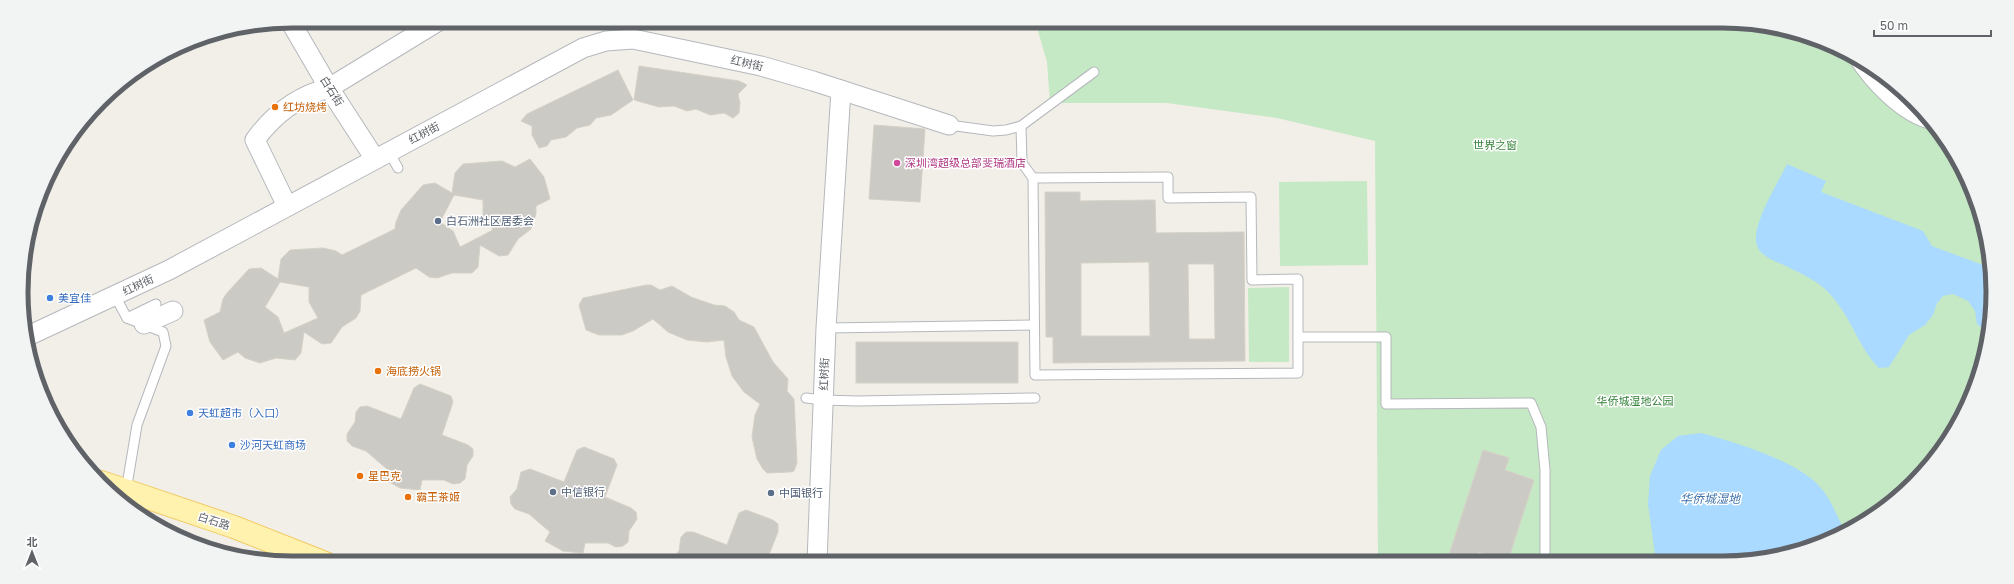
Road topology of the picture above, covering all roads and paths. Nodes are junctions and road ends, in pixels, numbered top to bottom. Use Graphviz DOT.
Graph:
graph roads {
  1 [pos="294,28"];
  2 [pos="427,28"];
  3 [pos="1865,69"];
  4 [pos="1094,72"];
  5 [pos="329,88"];
  6 [pos="841,90"];
  7 [pos="1920,118"];
  8 [pos="949,125"];
  9 [pos="1021,126"];
  10 [pos="387,160"];
  11 [pos="1033,178"];
  12 [pos="287,206"];
  13 [pos="115,296"];
  14 [pos="164,307"];
  15 [pos="126,318"];
  16 [pos="144,324"];
  17 [pos="1034,325"];
  18 [pos="826,328"];
  19 [pos="31,334"];
  20 [pos="1298,337"];
  21 [pos="1035,398"];
  22 [pos="814,399"];
  23 [pos="115,488"];
  24 [pos="126,492"];
  25 [pos="307,556"];
  26 [pos="817,556"];
  27 [pos="1545,556"];
  1 -- 5 [label="street, 白石街"];
  2 -- 5 [label="street"];
  3 -- 7 [label="street"];
  4 -- 9 [label="lane"];
  5 -- 10 [label="street, 白石街"];
  5 -- 12 [label="street"];
  6 -- 8 [label="street, 红树街"];
  6 -- 10 [label="street, 红树街"];
  6 -- 18 [label="street, 红树街"];
  8 -- 9 [label="lane"];
  9 -- 11 [label="lane"];
  10 -- 12 [label="street, 红树街"];
  11 -- 17 [label="lane"];
  11 -- 20 [label="lane"];
  12 -- 13 [label="street, 红树街"];
  13 -- 15 [label="lane"];
  13 -- 19 [label="street, 红树街"];
  14 -- 15 [label="lane"];
  14 -- 16 [label="street"];
  15 -- 16 [label="lane"];
  16 -- 24 [label="lane"];
  17 -- 18 [label="lane"];
  17 -- 20 [label="lane"];
  18 -- 22 [label="street, 红树街"];
  20 -- 27 [label="lane"];
  21 -- 22 [label="lane"];
  22 -- 26 [label="street, 红树街"];
  23 -- 24 [label="main road, 白石路"];
  24 -- 25 [label="main road, 白石路"];
}
